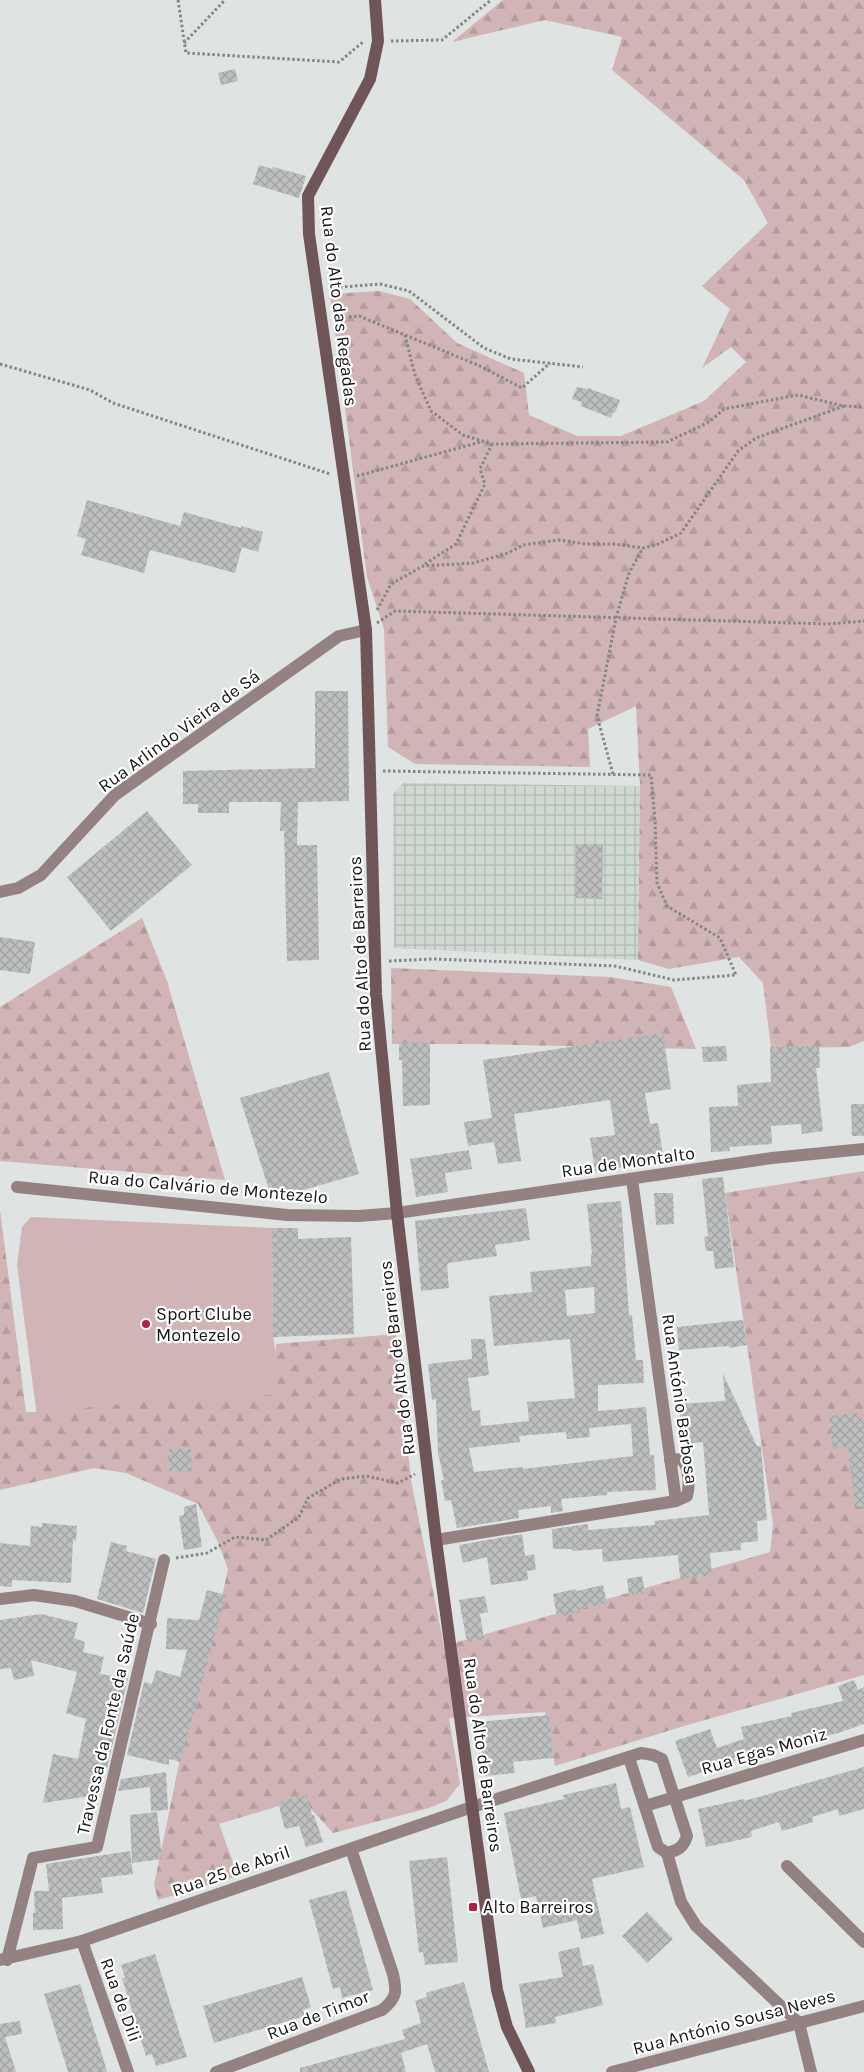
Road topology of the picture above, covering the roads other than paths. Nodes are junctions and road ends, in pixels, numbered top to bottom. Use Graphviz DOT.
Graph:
graph roads {
  1 [pos="375,0"];
  2 [pos="366,630"];
  3 [pos="0,892"];
  4 [pos="864,1149"];
  5 [pos="632,1179"];
  6 [pos="17,1187"];
  7 [pos="397,1213"];
  8 [pos="436,1540"];
  9 [pos="164,1560"];
  10 [pos="0,1599"];
  11 [pos="151,1624"];
  12 [pos="864,1740"];
  13 [pos="629,1758"];
  14 [pos="674,1796"];
  15 [pos="644,1806"];
  16 [pos="472,1807"];
  17 [pos="351,1849"];
  18 [pos="667,1853"];
  19 [pos="787,1866"];
  20 [pos="82,1941"];
  21 [pos="864,1942"];
  22 [pos="3,1960"];
  23 [pos="864,2006"];
  24 [pos="799,2023"];
  25 [pos="128,2072"];
  26 [pos="216,2072"];
  27 [pos="529,2072"];
  28 [pos="612,2072"];
  29 [pos="811,2072"];
  1 -- 2 [label="street, Rua do Alto das Regadas"];
  2 -- 3 [label="street, Rua Arlindo Vieira de Sá"];
  2 -- 7 [label="street, Rua do Alto de Barreiros"];
  4 -- 5 [label="street, Rua de Montalto"];
  5 -- 7 [label="street, Rua de Montalto"];
  5 -- 8 [label="street, Rua António Barbosa"];
  6 -- 7 [label="street, Rua do Calvário de Montezelo"];
  7 -- 8 [label="street, Rua do Alto de Barreiros"];
  8 -- 16 [label="street, Rua do Alto de Barreiros"];
  9 -- 11 [label="street, Travessa da Fonte da Saúde"];
  10 -- 11 [label="street"];
  11 -- 22 [label="street, Travessa da Fonte da Saúde"];
  12 -- 14 [label="street, Rua Egas Moniz"];
  13 -- 14 [label="street"];
  13 -- 15 [label="street"];
  13 -- 16 [label="street"];
  14 -- 15 [label="street, Rua Egas Moniz"];
  14 -- 18 [label="street"];
  15 -- 18 [label="street"];
  16 -- 17 [label="street, Rua 25 de Abril"];
  16 -- 27 [label="street, Rua do Alto de Barreiros"];
  17 -- 20 [label="street, Rua 25 de Abril"];
  17 -- 26 [label="street, Rua de Timor"];
  18 -- 24 [label="street"];
  19 -- 21 [label="street"];
  20 -- 22 [label="street, Rua 25 de Abril"];
  20 -- 25 [label="street, Rua de Dili"];
  23 -- 24 [label="street, Rua António Sousa Neves"];
  24 -- 28 [label="street, Rua António Sousa Neves"];
  24 -- 29 [label="street"];
}
